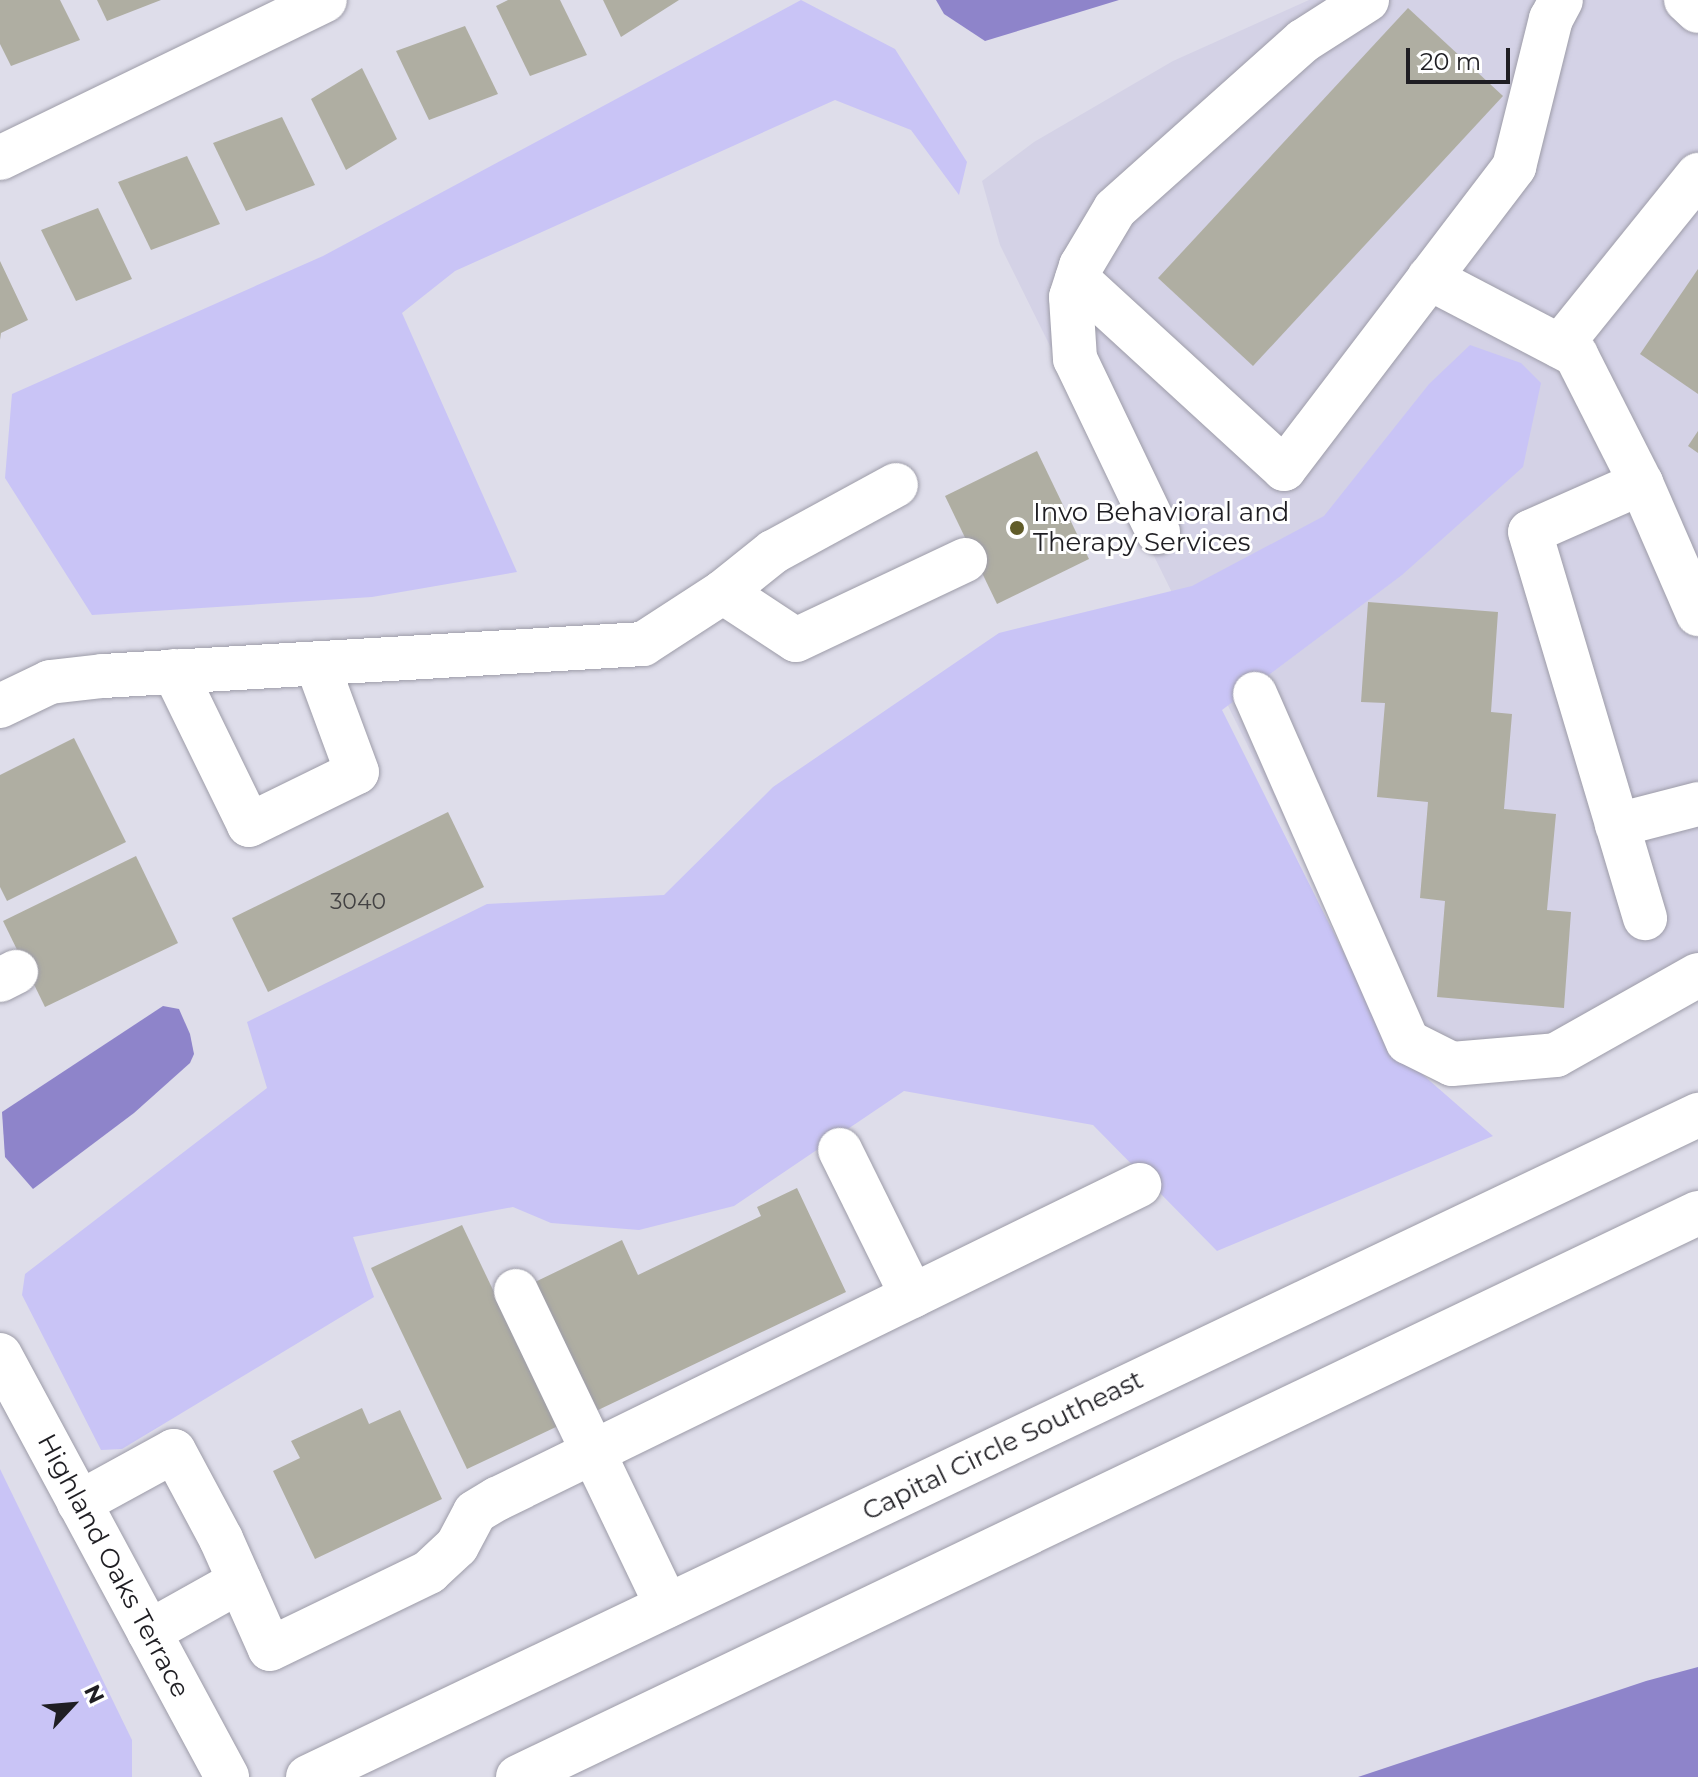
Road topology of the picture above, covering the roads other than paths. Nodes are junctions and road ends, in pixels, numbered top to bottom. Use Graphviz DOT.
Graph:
graph roads {
  1 [pos="325,0"];
  2 [pos="1367,0"];
  3 [pos="1561,0"];
  4 [pos="1686,0"];
  5 [pos="1698,11"];
  6 [pos="0,158"];
  7 [pos="1698,175"];
  8 [pos="1429,278"];
  9 [pos="1077,279"];
  10 [pos="1568,350"];
  11 [pos="1641,483"];
  12 [pos="896,485"];
  13 [pos="1158,532"];
  14 [pos="965,560"];
  15 [pos="723,592"];
  16 [pos="1698,614"];
  17 [pos="317,664"];
  18 [pos="174,671"];
  19 [pos="4,693"];
  20 [pos="1255,694"];
  21 [pos="1698,804"];
  22 [pos="1617,825"];
  23 [pos="1645,918"];
  24 [pos="1698,975"];
  25 [pos="1698,1115"];
  26 [pos="840,1150"];
  27 [pos="1139,1185"];
  28 [pos="1698,1213"];
  29 [pos="516,1291"];
  30 [pos="912,1296"];
  31 [pos="0,1355"];
  32 [pos="594,1452"];
  33 [pos="79,1503"];
  34 [pos="240,1581"];
  35 [pos="667,1606"];
  36 [pos="149,1632"];
  37 [pos="227,1777"];
  38 [pos="308,1777"];
  39 [pos="518,1777"];
  1 -- 6 [label="main road"];
  2 -- 9 [label="main road"];
  3 -- 8 [label="main road"];
  4 -- 5 [label="main road"];
  7 -- 10 [label="main road"];
  8 -- 9 [label="main road"];
  8 -- 10 [label="main road"];
  9 -- 13 [label="main road"];
  10 -- 11 [label="main road"];
  11 -- 16 [label="main road"];
  11 -- 22 [label="main road"];
  12 -- 15 [label="main road"];
  14 -- 15 [label="main road"];
  15 -- 17 [label="main road"];
  17 -- 18 [label="main road"];
  17 -- 18 [label="main road"];
  18 -- 19 [label="main road"];
  20 -- 24 [label="main road"];
  21 -- 22 [label="main road"];
  22 -- 23 [label="main road"];
  25 -- 35 [label="main road, Capital Circle Southeast"];
  26 -- 30 [label="main road"];
  27 -- 30 [label="main road"];
  28 -- 39 [label="main road"];
  29 -- 32 [label="main road"];
  30 -- 32 [label="main road"];
  31 -- 33 [label="main road, Highland Oaks Terrace"];
  32 -- 34 [label="main road"];
  32 -- 35 [label="main road"];
  33 -- 34 [label="main road"];
  33 -- 36 [label="main road, Highland Oaks Terrace"];
  34 -- 36 [label="main road"];
  35 -- 38 [label="main road, Capital Circle Southeast"];
  36 -- 37 [label="main road, Highland Oaks Terrace"];
}
